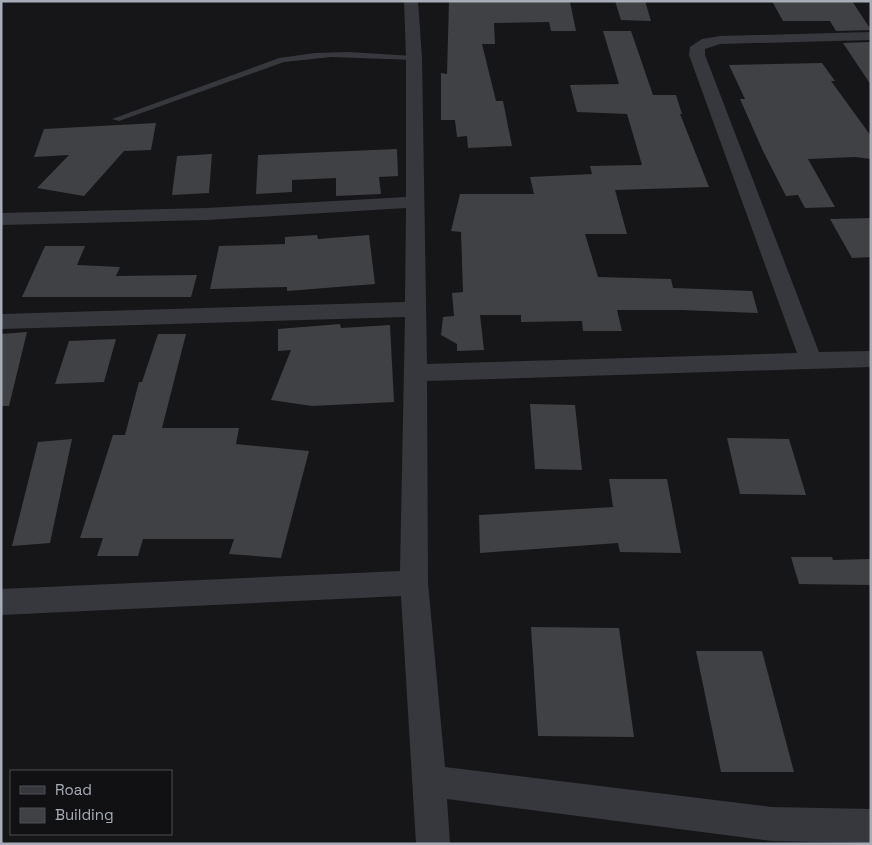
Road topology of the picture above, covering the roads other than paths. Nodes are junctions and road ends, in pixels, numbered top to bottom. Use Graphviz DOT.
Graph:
graph roads {
  1 [pos="411,1"];
  2 [pos="871,36"];
  3 [pos="414,58"];
  4 [pos="116,119"];
  5 [pos="414,202"];
  6 [pos="1,219"];
  7 [pos="416,309"];
  8 [pos="1,322"];
  9 [pos="871,359"];
  10 [pos="811,360"];
  11 [pos="415,372"];
  12 [pos="414,583"];
  13 [pos="1,602"];
  14 [pos="430,781"];
  15 [pos="871,826"];
  16 [pos="433,844"];
  1 -- 3 [label="street"];
  2 -- 10 [label="street"];
  3 -- 4 [label="lane"];
  3 -- 5 [label="street"];
  5 -- 6 [label="street"];
  5 -- 7 [label="street"];
  7 -- 8 [label="street"];
  7 -- 11 [label="street"];
  9 -- 10 [label="street"];
  10 -- 11 [label="street"];
  11 -- 12 [label="street"];
  12 -- 13 [label="street"];
  12 -- 14 [label="street"];
  14 -- 15 [label="street"];
  14 -- 16 [label="street"];
}
